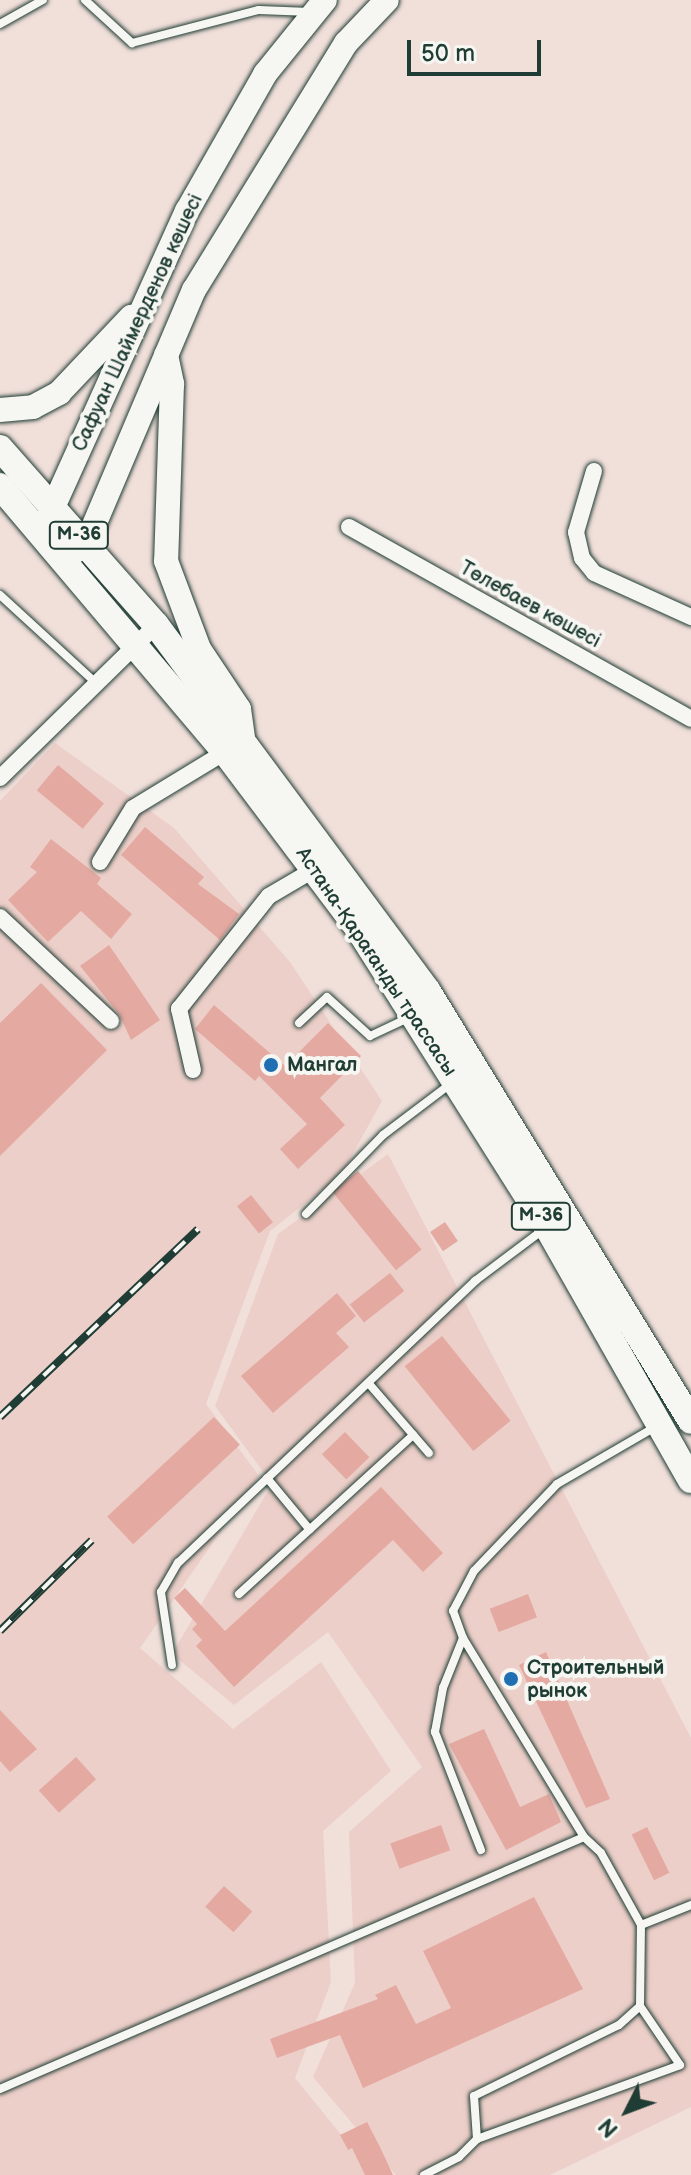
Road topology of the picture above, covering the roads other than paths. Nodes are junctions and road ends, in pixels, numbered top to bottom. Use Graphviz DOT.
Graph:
graph roads {
  1 [pos="43,0"];
  2 [pos="85,0"];
  3 [pos="387,0"];
  4 [pos="320,6"];
  5 [pos="0,24"];
  6 [pos="141,307"];
  7 [pos="166,355"];
  8 [pos="0,410"];
  9 [pos="0,448"];
  10 [pos="594,471"];
  11 [pos="0,486"];
  12 [pos="54,508"];
  13 [pos="349,527"];
  14 [pos="41,532"];
  15 [pos="86,544"];
  16 [pos="64,558"];
  17 [pos="0,595"];
  18 [pos="691,617"];
  19 [pos="156,625"];
  20 [pos="134,642"];
  21 [pos="96,683"];
  22 [pos="691,719"];
  23 [pos="234,747"];
  24 [pos="0,778"];
  25 [pos="100,862"];
  26 [pos="315,869"];
  27 [pos="0,917"];
  28 [pos="415,1013"];
  29 [pos="111,1021"];
  30 [pos="299,1023"];
  31 [pos="193,1070"];
  32 [pos="457,1079"];
  33 [pos="306,1214"];
  34 [pos="547,1227"];
  35 [pos="370,1385"];
  36 [pos="691,1421"];
  37 [pos="661,1423"];
  38 [pos="413,1435"];
  39 [pos="429,1453"];
  40 [pos="267,1478"];
  41 [pos="691,1480"];
  42 [pos="310,1530"];
  43 [pos="239,1594"];
  44 [pos="463,1638"];
  45 [pos="172,1665"];
  46 [pos="584,1837"];
  47 [pos="481,1850"];
  48 [pos="691,1905"];
  49 [pos="641,1925"];
  50 [pos="640,2006"];
  51 [pos="691,2058"];
  52 [pos="680,2065"];
  53 [pos="0,2089"];
  54 [pos="477,2139"];
  55 [pos="424,2175"];
  1 -- 5 [label="lane"];
  2 -- 4 [label="lane"];
  3 -- 7 [label="main road, Сафуан Шаймерденов көшесі"];
  4 -- 6 [label="main road, Сафуан Шаймерденов көшесі"];
  6 -- 8 [label="main road"];
  6 -- 12 [label="main road, Сафуан Шаймерденов көшесі"];
  7 -- 15 [label="main road, Сафуан Шаймерденов көшесі"];
  7 -- 23 [label="main road"];
  9 -- 12 [label="main road, Астана-Қарағанды трассасы / M-36"];
  10 -- 18 [label="street"];
  11 -- 14 [label="main road, Астана-Қарағанды трассасы / M-36"];
  12 -- 14 [label="main road, Сафуан Шаймерденов көшесі"];
  12 -- 15 [label="main road, Астана-Қарағанды трассасы / M-36"];
  13 -- 22 [label="street, Төлебаев көшесі"];
  14 -- 16 [label="main road, Астана-Қарағанды трассасы / M-36"];
  15 -- 16 [label="main road"];
  15 -- 19 [label="main road, Астана-Қарағанды трассасы / M-36"];
  16 -- 20 [label="main road, Астана-Қарағанды трассасы / M-36"];
  17 -- 21 [label="lane"];
  19 -- 20 [label="street"];
  19 -- 23 [label="main road, Астана-Қарағанды трассасы / M-36"];
  20 -- 21 [label="street"];
  20 -- 23 [label="main road, Астана-Қарағанды трассасы / M-36"];
  21 -- 24 [label="street"];
  23 -- 25 [label="street"];
  23 -- 26 [label="main road, Астана-Қарағанды трассасы / M-36"];
  23 -- 36 [label="main road, Астана-Қарағанды трассасы / M-36"];
  26 -- 28 [label="main road, Астана-Қарағанды трассасы / M-36"];
  26 -- 31 [label="street"];
  27 -- 29 [label="street"];
  28 -- 30 [label="lane"];
  28 -- 32 [label="main road, Астана-Қарағанды трассасы / M-36"];
  32 -- 33 [label="lane"];
  32 -- 34 [label="main road, Астана-Қарағанды трассасы / M-36"];
  34 -- 35 [label="lane"];
  34 -- 37 [label="main road, Астана-Қарағанды трассасы / M-36"];
  35 -- 38 [label="lane"];
  35 -- 40 [label="lane"];
  37 -- 41 [label="main road, Астана-Қарағанды трассасы / M-36"];
  37 -- 44 [label="lane"];
  38 -- 39 [label="lane"];
  38 -- 42 [label="lane"];
  40 -- 42 [label="lane"];
  40 -- 45 [label="lane"];
  42 -- 43 [label="lane"];
  44 -- 46 [label="lane"];
  44 -- 47 [label="lane"];
  46 -- 49 [label="lane"];
  46 -- 53 [label="lane"];
  48 -- 49 [label="lane"];
  49 -- 50 [label="lane"];
  50 -- 52 [label="lane"];
  50 -- 54 [label="lane"];
  51 -- 52 [label="lane"];
  52 -- 54 [label="lane"];
  54 -- 55 [label="lane"];
}
